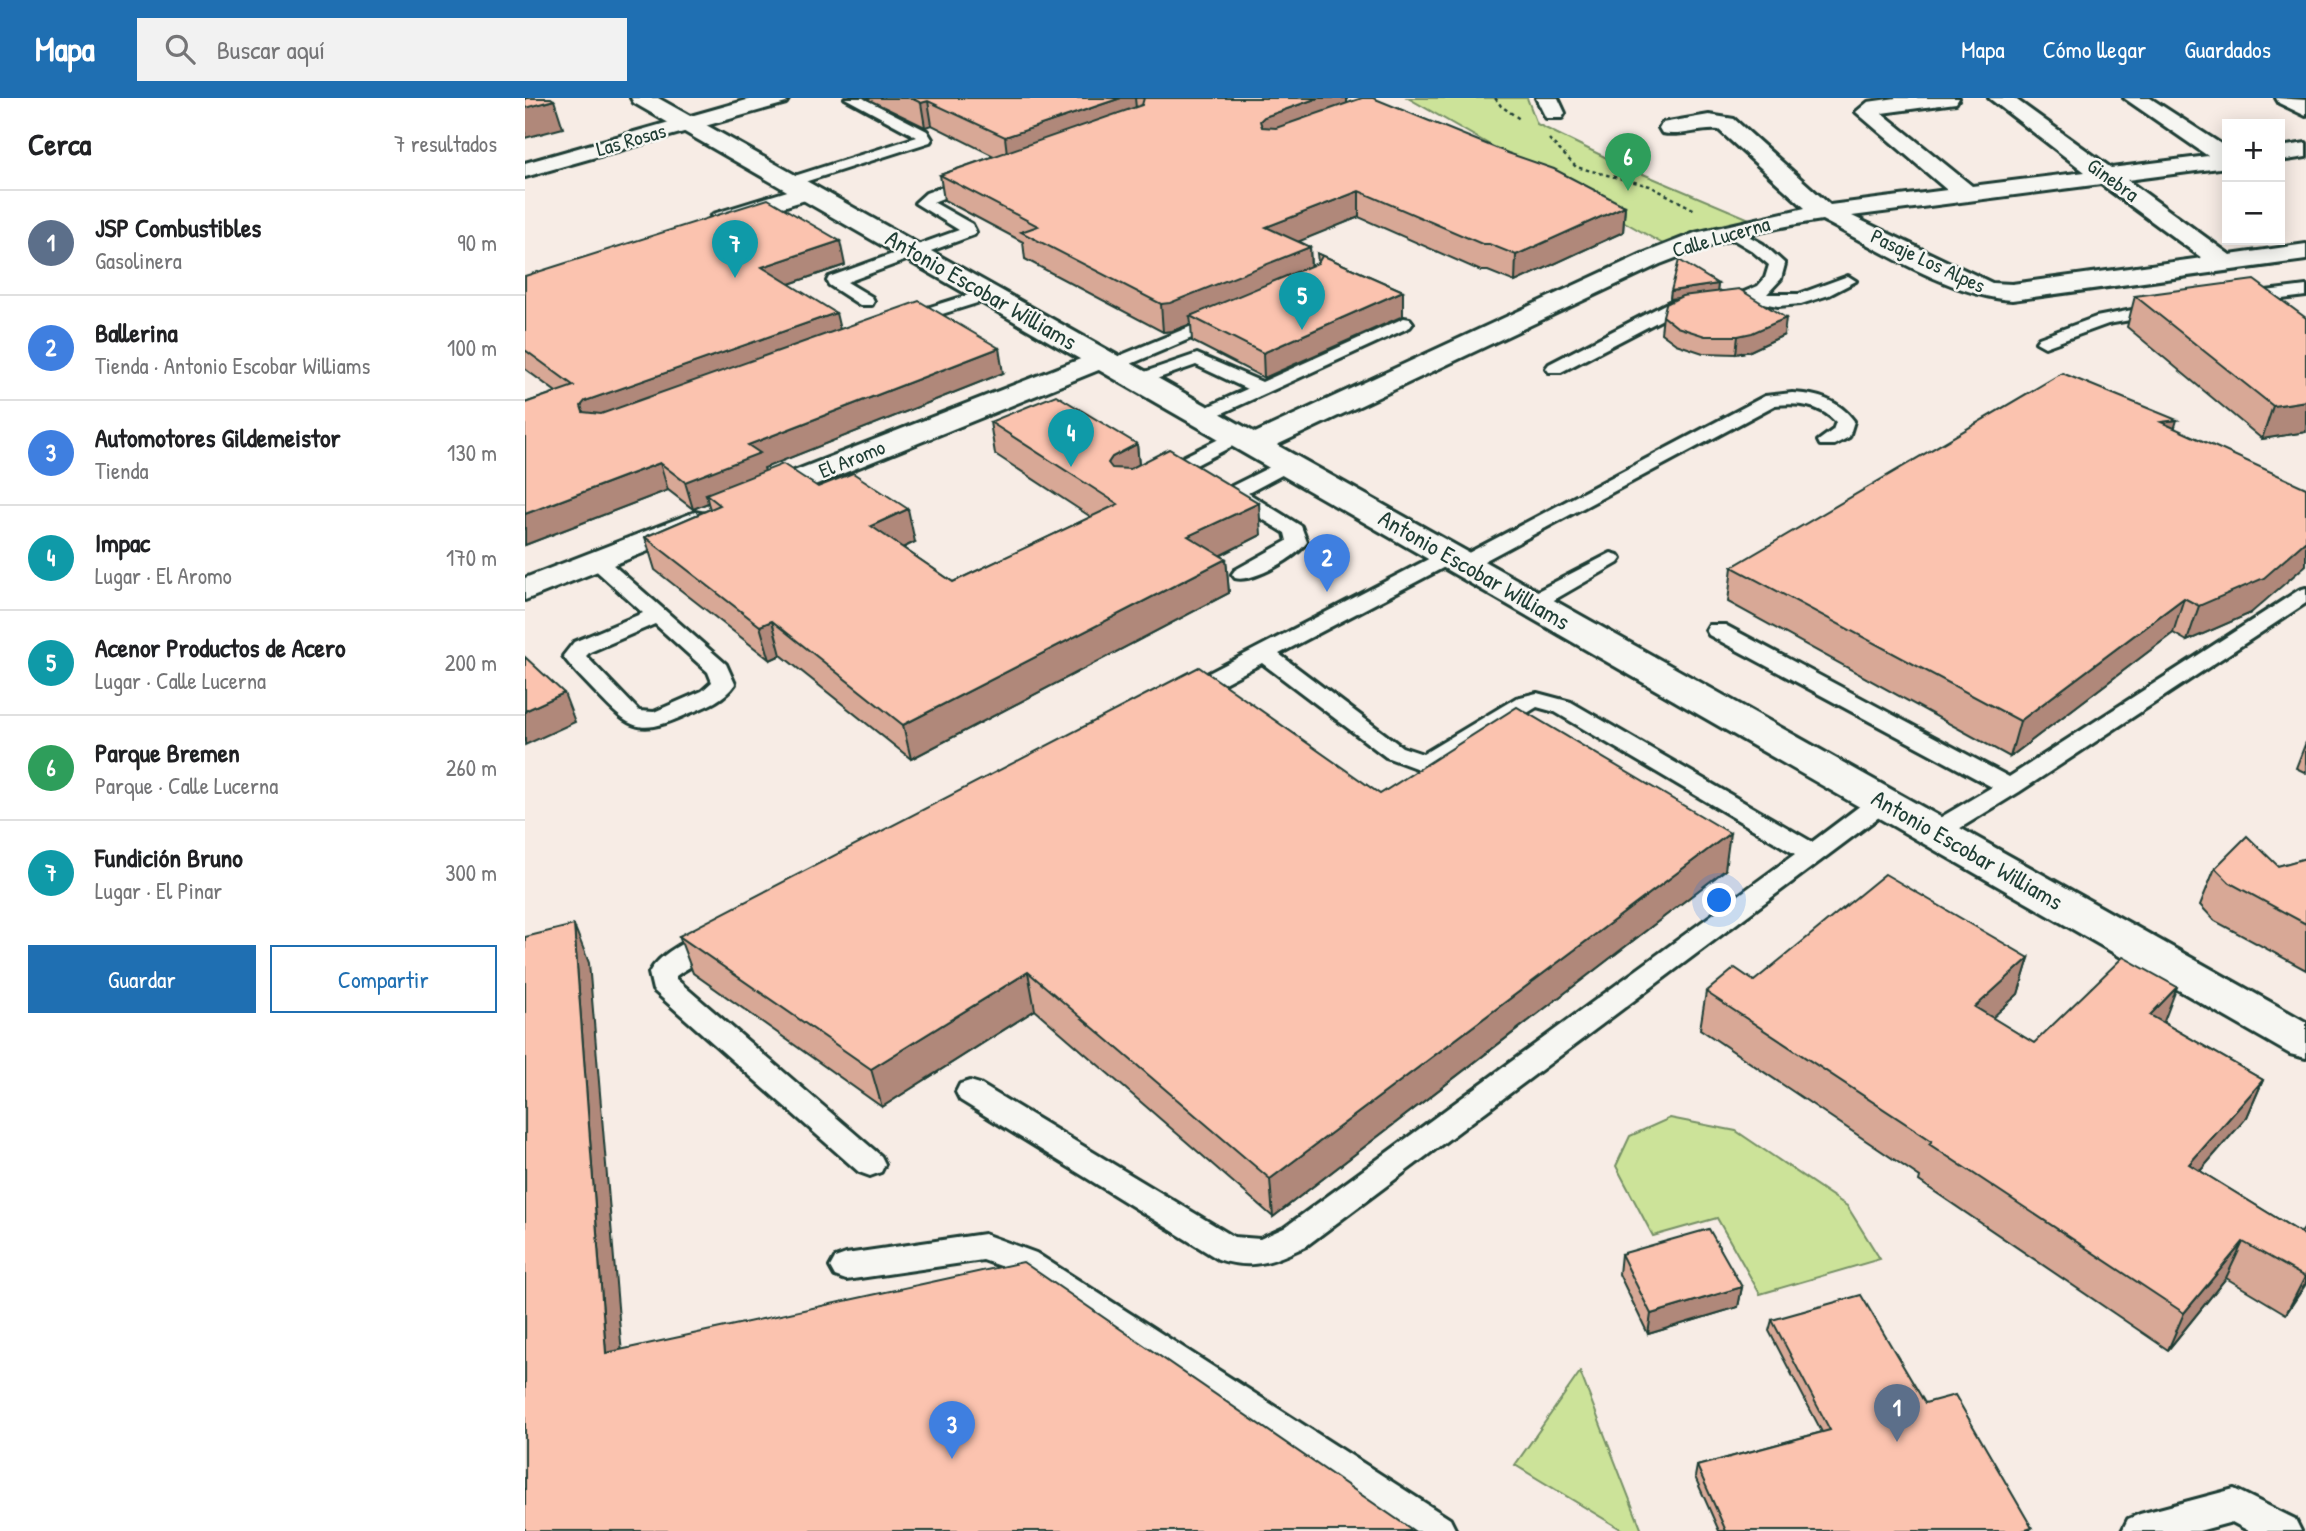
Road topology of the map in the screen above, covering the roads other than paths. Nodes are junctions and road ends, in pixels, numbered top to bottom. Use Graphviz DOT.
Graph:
graph roads {
  1 [pos="642,98"];
  2 [pos="778,98"];
  3 [pos="852,98"];
  4 [pos="1948,98"];
  5 [pos="2000,98"];
  6 [pos="2135,98"];
  7 [pos="2287,98"];
  8 [pos="2306,109"];
  9 [pos="687,124"];
  10 [pos="1670,128"];
  11 [pos="2306,150"];
  12 [pos="2285,153"];
  13 [pos="2222,156"];
  14 [pos="2222,160"];
  15 [pos="525,170"];
  16 [pos="2107,176"];
  17 [pos="983,178"];
  18 [pos="798,187"];
  19 [pos="1967,194"];
  20 [pos="1824,212"];
  21 [pos="705,224"];
  22 [pos="1730,232"];
  23 [pos="912,251"];
  24 [pos="2306,252"];
  25 [pos="2225,263"];
  26 [pos="1848,281"];
  27 [pos="2306,291"];
  28 [pos="987,294"];
  29 [pos="1752,295"];
  30 [pos="2261,296"];
  31 [pos="866,301"];
  32 [pos="2220,302"];
  33 [pos="2179,307"];
  34 [pos="2283,312"];
  35 [pos="1236,313"];
  36 [pos="1404,323"];
  37 [pos="885,328"];
  38 [pos="2045,342"];
  39 [pos="1118,368"];
  40 [pos="1555,368"];
  41 [pos="1262,389"];
  42 [pos="1203,416"];
  43 [pos="1245,440"];
  44 [pos="1827,441"];
  45 [pos="1288,464"];
  46 [pos="1146,484"];
  47 [pos="1611,559"];
  48 [pos="1456,560"];
  49 [pos="597,561"];
  50 [pos="1242,574"];
  51 [pos="525,590"];
  52 [pos="2306,594"];
  53 [pos="1532,603"];
  54 [pos="658,615"];
  55 [pos="1717,630"];
  56 [pos="1263,653"];
  57 [pos="1165,705"];
  58 [pos="2010,787"];
  59 [pos="1882,802"];
  60 [pos="1935,832"];
  61 [pos="1812,853"];
  62 [pos="735,929"];
  63 [pos="2306,1042"];
  64 [pos="970,1092"];
  65 [pos="870,1164"];
  66 [pos="846,1267"];
  67 [pos="1438,1531"];
  68 [pos="2140,1531"];
  69 [pos="2283,1531"];
  1 -- 9 [label="street, Antonio Escobar Williams"];
  2 -- 9 [label="street, Las Rosas"];
  3 -- 18 [label="lane"];
  4 -- 19 [label="street"];
  5 -- 16 [label="street, Ginebra"];
  6 -- 13 [label="street"];
  7 -- 8 [label="street"];
  9 -- 15 [label="street, Las Rosas"];
  9 -- 18 [label="street, Antonio Escobar Williams"];
  10 -- 20 [label="street, Pasaje Los Alpes"];
  11 -- 12 [label="street"];
  14 -- 16 [label="street, Calle Lucerna"];
  16 -- 19 [label="street, Calle Lucerna"];
  16 -- 25 [label="street, Ginebra"];
  17 -- 23 [label="lane"];
  18 -- 21 [label="street"];
  18 -- 23 [label="street, Antonio Escobar Williams"];
  19 -- 20 [label="street, Calle Lucerna"];
  20 -- 22 [label="street, Calle Lucerna"];
  20 -- 25 [label="street, Pasaje Los Alpes"];
  22 -- 29 [label="lane"];
  22 -- 43 [label="street, Calle Lucerna"];
  23 -- 28 [label="street, Antonio Escobar Williams"];
  23 -- 31 [label="lane"];
  24 -- 25 [label="street, Pasaje Los Alpes"];
  26 -- 29 [label="lane"];
  27 -- 30 [label="lane"];
  28 -- 37 [label="lane"];
  28 -- 39 [label="street, Antonio Escobar Williams"];
  29 -- 40 [label="lane"];
  30 -- 32 [label="lane"];
  30 -- 34 [label="lane"];
  33 -- 38 [label="lane"];
  35 -- 39 [label="lane"];
  36 -- 41 [label="lane"];
  39 -- 41 [label="lane"];
  39 -- 42 [label="street, Antonio Escobar Williams"];
  39 -- 49 [label="street, El Aromo"];
  41 -- 42 [label="lane"];
  42 -- 43 [label="street, Antonio Escobar Williams"];
  43 -- 45 [label="street, Antonio Escobar Williams"];
  43 -- 46 [label="lane"];
  44 -- 48 [label="lane"];
  45 -- 48 [label="street, Antonio Escobar Williams"];
  45 -- 50 [label="lane"];
  47 -- 53 [label="lane"];
  48 -- 53 [label="street, Antonio Escobar Williams"];
  48 -- 56 [label="lane"];
  49 -- 51 [label="street, El Aromo"];
  49 -- 54 [label="lane"];
  52 -- 58 [label="lane"];
  53 -- 59 [label="street, Antonio Escobar Williams"];
  54 -- 54 [label="lane"];
  55 -- 58 [label="lane"];
  56 -- 57 [label="lane"];
  56 -- 61 [label="lane"];
  58 -- 60 [label="lane"];
  59 -- 60 [label="street, Antonio Escobar Williams"];
  59 -- 61 [label="lane"];
  60 -- 63 [label="street, Antonio Escobar Williams"];
  61 -- 64 [label="lane"];
  62 -- 65 [label="lane"];
  66 -- 67 [label="lane"];
  68 -- 69 [label="lane"];
}
